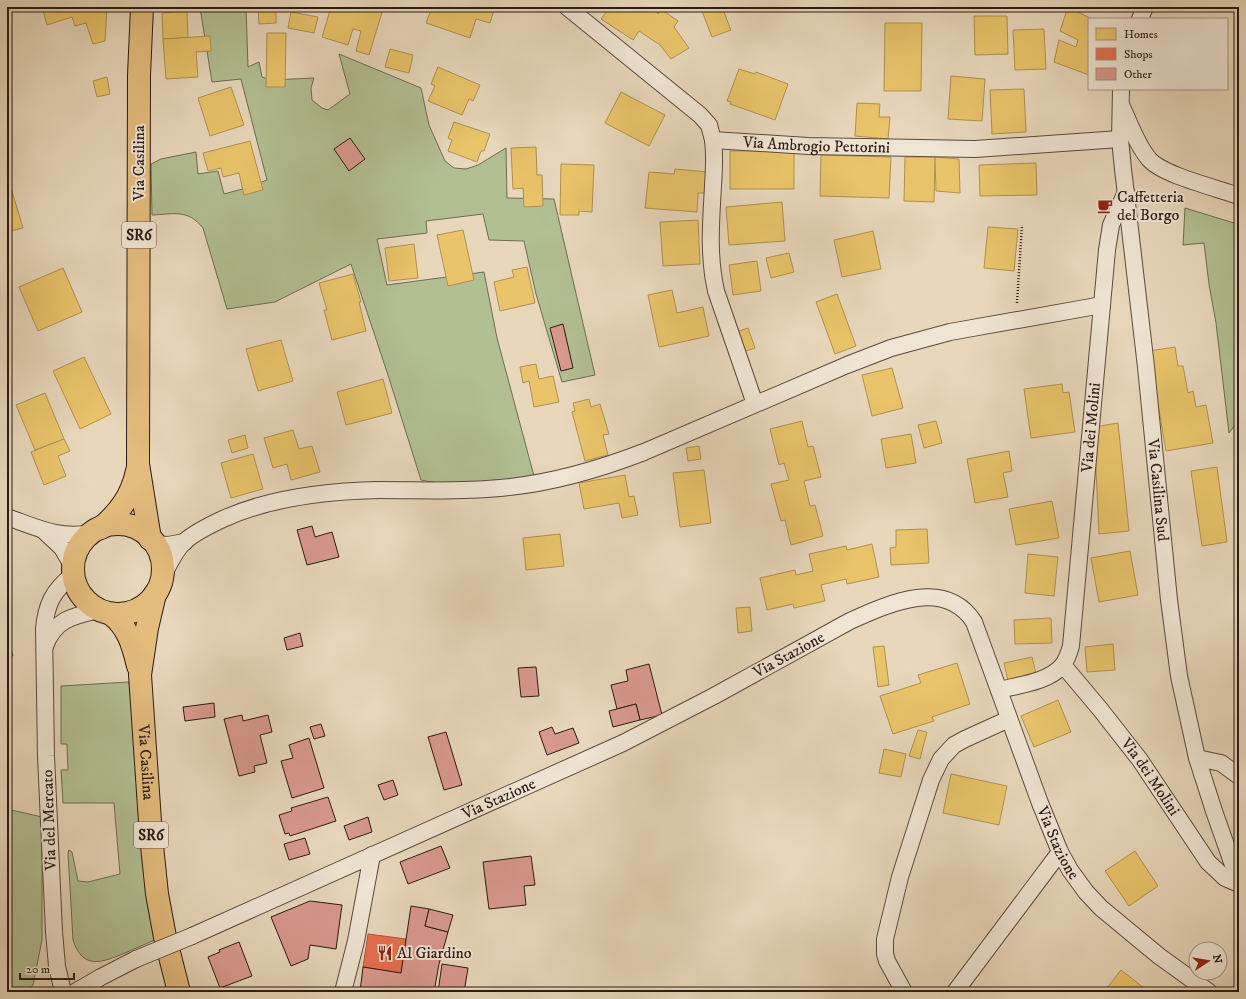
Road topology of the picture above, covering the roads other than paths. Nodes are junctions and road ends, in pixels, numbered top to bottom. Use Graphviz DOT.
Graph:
graph roads {
  1 [pos="142,7"];
  2 [pos="567,7"];
  3 [pos="1145,7"];
  4 [pos="1140,18"];
  5 [pos="1120,96"];
  6 [pos="1120,139"];
  7 [pos="713,140"];
  8 [pos="1126,192"];
  9 [pos="1239,196"];
  10 [pos="1102,305"];
  11 [pos="755,404"];
  12 [pos="138,464"];
  13 [pos="7,517"];
  14 [pos="42,530"];
  15 [pos="96,530"];
  16 [pos="152,541"];
  17 [pos="185,542"];
  18 [pos="73,571"];
  19 [pos="158,586"];
  20 [pos="105,612"];
  21 [pos="45,646"];
  22 [pos="1063,665"];
  23 [pos="140,675"];
  24 [pos="999,690"];
  25 [pos="1009,719"];
  26 [pos="1197,758"];
  27 [pos="1239,776"];
  28 [pos="1060,852"];
  29 [pos="372,855"];
  30 [pos="1239,883"];
  31 [pos="64,992"];
  32 [pos="75,992"];
  33 [pos="179,992"];
  34 [pos="343,992"];
  35 [pos="904,992"];
  36 [pos="955,992"];
  37 [pos="1209,992"];
  1 -- 12 [label="main road, Via Casilina / SR6"];
  2 -- 7 [label="street"];
  3 -- 4 [label="street"];
  5 -- 6 [label="street, Via Casilina Sud"];
  5 -- 9 [label="street"];
  6 -- 7 [label="street, Via Ambrogio Pettorini"];
  6 -- 8 [label="street, Via Casilina Sud"];
  7 -- 11 [label="street"];
  8 -- 10 [label="street, Via dei Molini"];
  8 -- 26 [label="street, Via Casilina Sud"];
  10 -- 11 [label="street"];
  10 -- 22 [label="street, Via dei Molini"];
  11 -- 17 [label="street"];
  12 -- 15 [label="main road, Via Casilina / SR6"];
  12 -- 16 [label="main road, Via Casilina / SR6"];
  13 -- 14 [label="street"];
  14 -- 15 [label="street"];
  14 -- 18 [label="street"];
  15 -- 16 [label="main road"];
  15 -- 18 [label="main road"];
  16 -- 17 [label="street"];
  16 -- 19 [label="main road"];
  17 -- 19 [label="street"];
  18 -- 20 [label="main road"];
  18 -- 21 [label="street, Via del Mercato"];
  19 -- 20 [label="main road"];
  19 -- 23 [label="main road, Via Casilina / SR6"];
  20 -- 21 [label="street, Via del Mercato"];
  20 -- 23 [label="main road, Via Casilina / SR6"];
  21 -- 31 [label="street, Via del Mercato"];
  22 -- 24 [label="street"];
  22 -- 30 [label="street, Via dei Molini"];
  23 -- 33 [label="main road, Via Casilina / SR6"];
  24 -- 25 [label="street, Via Stazione"];
  24 -- 29 [label="street, Via Stazione"];
  25 -- 28 [label="street, Via Stazione"];
  25 -- 35 [label="street"];
  26 -- 27 [label="street"];
  26 -- 30 [label="street, Via Casilina Sud"];
  28 -- 36 [label="street"];
  28 -- 37 [label="street, Via Stazione"];
  29 -- 32 [label="street, Via Stazione, bridge"];
  29 -- 34 [label="street"];
}
